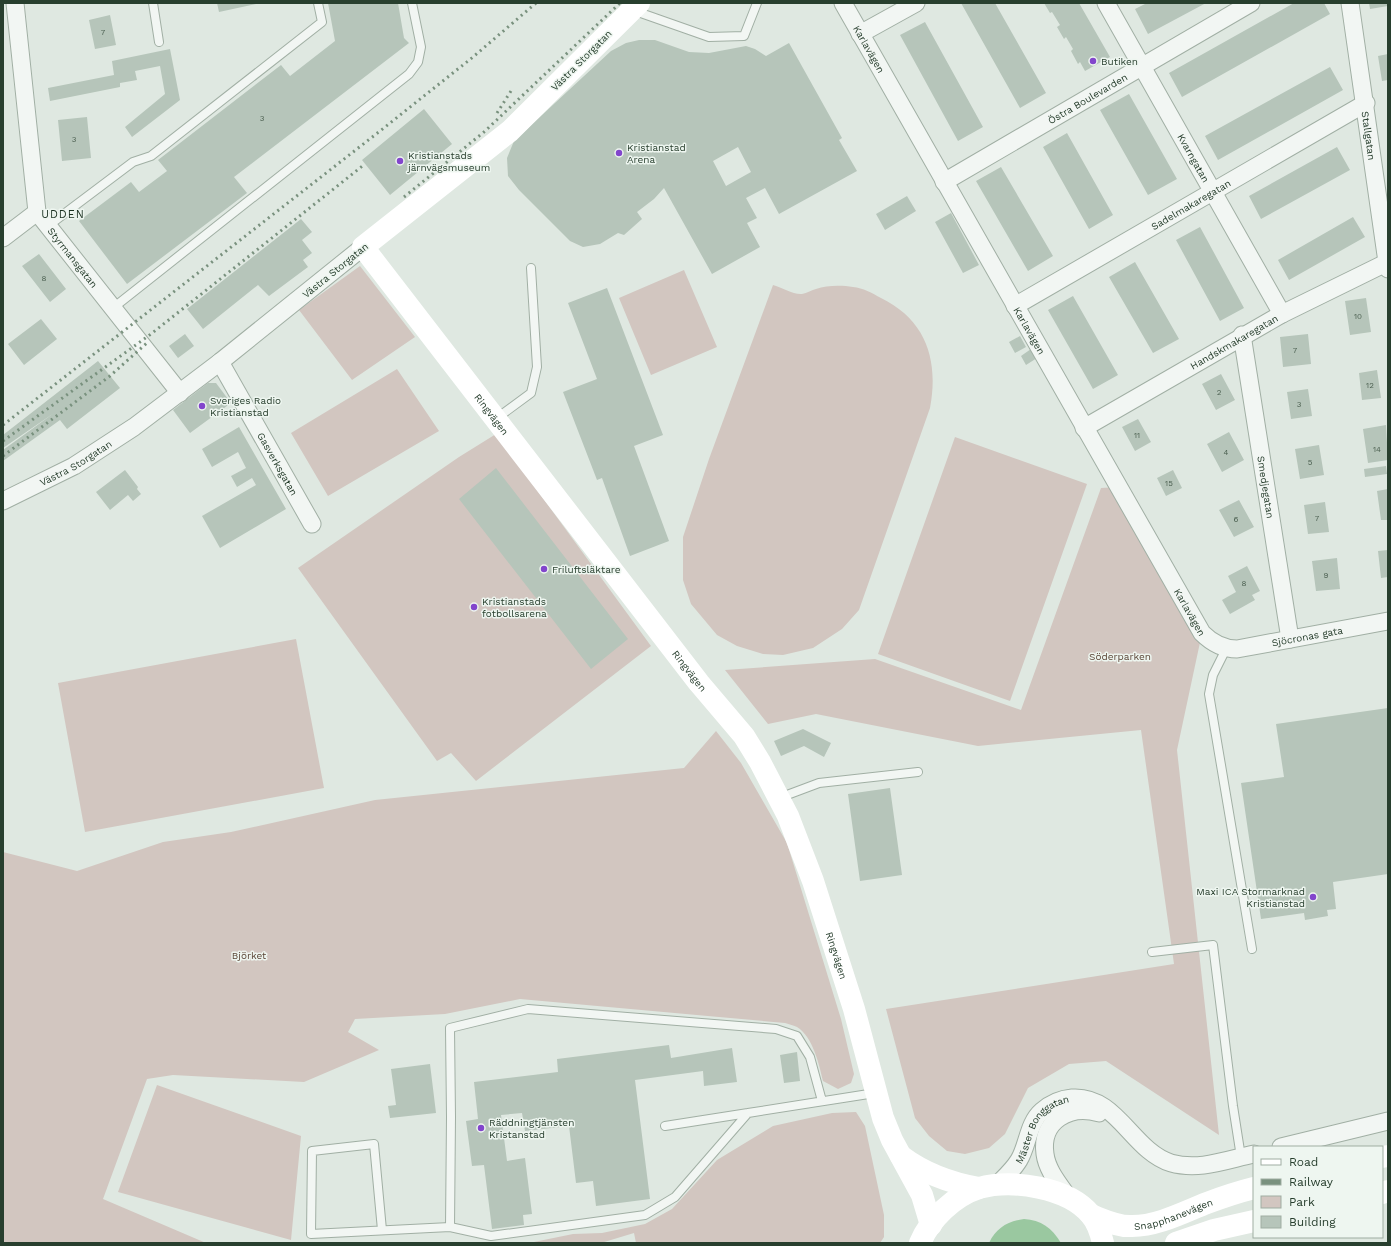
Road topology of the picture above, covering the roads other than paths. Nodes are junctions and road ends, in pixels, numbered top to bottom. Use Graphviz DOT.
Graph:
graph roads {
  1 [pos="15,3"];
  2 [pos="153,3"];
  3 [pos="318,3"];
  4 [pos="412,3"];
  5 [pos="757,3"];
  6 [pos="843,3"];
  7 [pos="916,3"];
  8 [pos="1106,3"];
  9 [pos="1251,3"];
  10 [pos="1350,3"];
  11 [pos="636,6"];
  12 [pos="860,34"];
  13 [pos="159,42"];
  14 [pos="1142,67"];
  15 [pos="1366,103"];
  16 [pos="944,182"];
  17 [pos="1213,192"];
  18 [pos="37,212"];
  19 [pos="48,226"];
  20 [pos="3,238"];
  21 [pos="363,247"];
  22 [pos="1388,264"];
  23 [pos="531,268"];
  24 [pos="1015,306"];
  25 [pos="113,308"];
  26 [pos="1282,314"];
  27 [pos="1242,335"];
  28 [pos="220,362"];
  29 [pos="180,393"];
  30 [pos="496,419"];
  31 [pos="1084,428"];
  32 [pos="3,501"];
  33 [pos="312,524"];
  34 [pos="1388,621"];
  35 [pos="1290,639"];
  36 [pos="1226,649"];
  37 [pos="918,772"];
  38 [pos="779,798"];
  39 [pos="1252,949"];
  40 [pos="1152,952"];
  41 [pos="876,1093"];
  42 [pos="822,1101"];
  43 [pos="748,1113"];
  44 [pos="1116,1118"];
  45 [pos="1388,1121"];
  46 [pos="665,1126"];
  47 [pos="1285,1146"];
  48 [pos="1248,1155"];
  49 [pos="900,1156"];
  50 [pos="988,1187"];
  51 [pos="1253,1188"];
  52 [pos="1068,1197"];
  53 [pos="1091,1215"];
  54 [pos="1253,1221"];
  55 [pos="450,1227"];
  56 [pos="382,1230"];
  57 [pos="922,1238"];
  58 [pos="1103,1243"];
  59 [pos="1176,1243"];
  1 -- 18 [label="street"];
  2 -- 13 [label="lane"];
  3 -- 19 [label="lane"];
  4 -- 25 [label="lane"];
  5 -- 11 [label="lane"];
  6 -- 12 [label="street, Karlavägen"];
  7 -- 12 [label="street"];
  8 -- 14 [label="street, Kvarngatan"];
  9 -- 14 [label="street, Östra Boulevarden"];
  10 -- 15 [label="street, Stallgatan"];
  11 -- 21 [label="street, Västra Storgatan"];
  12 -- 16 [label="street, Karlavägen"];
  14 -- 16 [label="street, Östra Boulevarden"];
  14 -- 17 [label="street, Kvarngatan"];
  15 -- 17 [label="street, Sadelmakaregatan"];
  15 -- 22 [label="street, Stallgatan"];
  16 -- 24 [label="street, Karlavägen"];
  17 -- 24 [label="street, Sadelmakaregatan"];
  17 -- 26 [label="street, Kvarngatan"];
  18 -- 19 [label="street, Styrmansgatan"];
  18 -- 20 [label="street"];
  19 -- 25 [label="street, Styrmansgatan"];
  21 -- 28 [label="street, Västra Storgatan"];
  21 -- 30 [label="street, Ringvägen"];
  22 -- 26 [label="street, Handskmakaregatan"];
  23 -- 30 [label="lane"];
  24 -- 31 [label="street, Karlavägen"];
  25 -- 29 [label="street, Styrmansgatan"];
  26 -- 27 [label="street, Handskmakaregatan"];
  27 -- 31 [label="street, Handskmakaregatan"];
  27 -- 35 [label="street, Smedjegatan"];
  28 -- 29 [label="street, Västra Storgatan"];
  28 -- 33 [label="street, Gasverksgatan"];
  29 -- 32 [label="street, Västra Storgatan"];
  30 -- 38 [label="street, Ringvägen"];
  31 -- 36 [label="street, Karlavägen"];
  34 -- 35 [label="street, Sjöcronas gata"];
  35 -- 36 [label="street, Sjöcronas gata"];
  36 -- 39 [label="lane"];
  37 -- 38 [label="lane"];
  38 -- 41 [label="street, Ringvägen"];
  40 -- 48 [label="lane"];
  41 -- 42 [label="lane"];
  41 -- 49 [label="street, Ringvägen"];
  42 -- 43 [label="lane"];
  42 -- 55 [label="lane"];
  43 -- 46 [label="lane"];
  43 -- 55 [label="lane"];
  44 -- 48 [label="street, Mäster Bonggatan"];
  44 -- 50 [label="street, Mäster Bonggatan"];
  44 -- 52 [label="street, Mäster Bonggatan"];
  45 -- 47 [label="street"];
  49 -- 50 [label="street"];
  49 -- 57 [label="street, Ringvägen"];
  50 -- 52 [label="street"];
  50 -- 57 [label="street"];
  51 -- 53 [label="street, Snapphanevägen"];
  52 -- 53 [label="street"];
  53 -- 58 [label="street"];
  54 -- 59 [label="street"];
  55 -- 56 [label="lane"];
  56 -- 56 [label="lane"];
}
